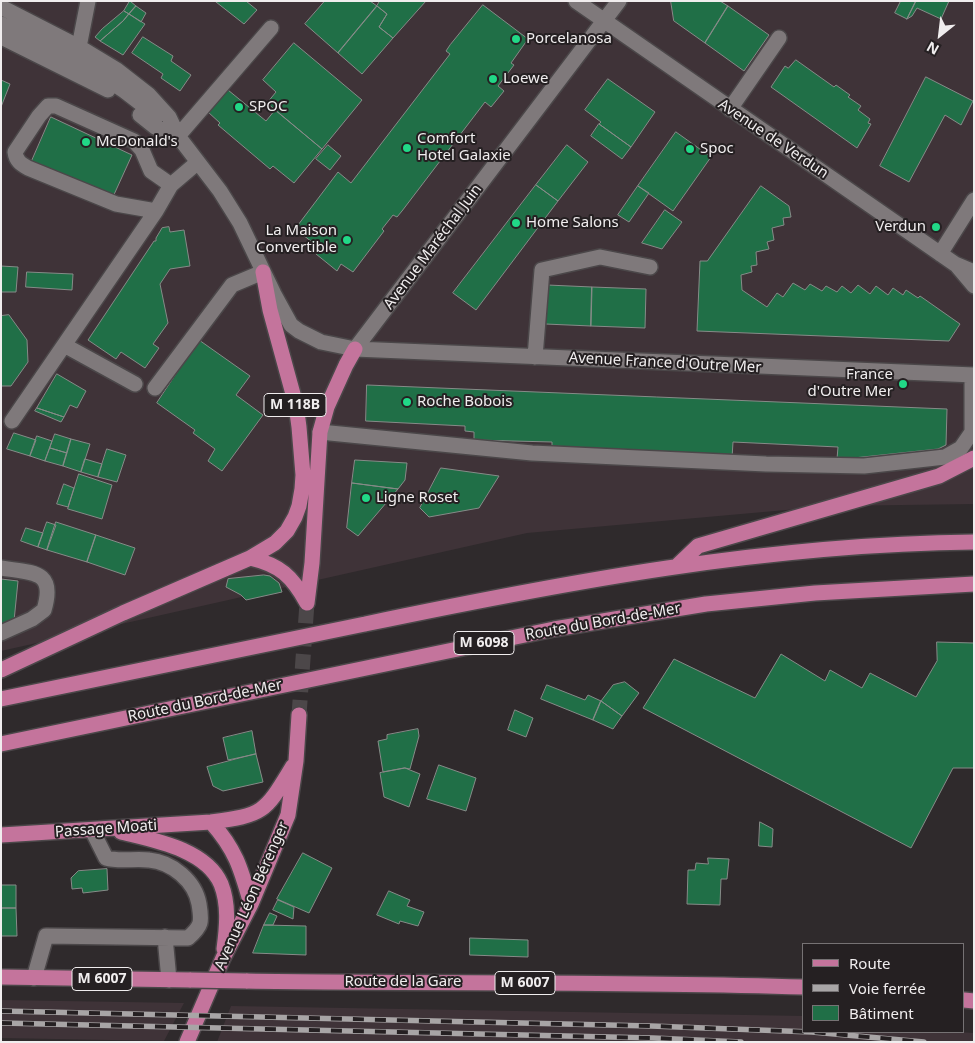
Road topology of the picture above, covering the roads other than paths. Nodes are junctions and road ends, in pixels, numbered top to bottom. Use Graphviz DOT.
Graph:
graph roads {
  1 [pos="88,1"];
  2 [pos="576,1"];
  3 [pos="619,1"];
  4 [pos="1,7"];
  5 [pos="603,21"];
  6 [pos="1,24"];
  7 [pos="271,28"];
  8 [pos="1,37"];
  9 [pos="779,38"];
  10 [pos="79,47"];
  11 [pos="730,109"];
  12 [pos="178,136"];
  13 [pos="198,162"];
  14 [pos="171,184"];
  15 [pos="974,200"];
  16 [pos="156,211"];
  17 [pos="940,254"];
  18 [pos="955,264"];
  19 [pos="650,267"];
  20 [pos="263,272"];
  21 [pos="974,272"];
  22 [pos="974,286"];
  23 [pos="64,345"];
  24 [pos="356,349"];
  25 [pos="535,357"];
  26 [pos="973,375"];
  27 [pos="135,384"];
  28 [pos="155,388"];
  29 [pos="12,421"];
  30 [pos="320,432"];
  31 [pos="974,458"];
  32 [pos="974,542"];
  33 [pos="250,558"];
  34 [pos="677,566"];
  35 [pos="1,568"];
  36 [pos="974,584"];
  37 [pos="1,633"];
  38 [pos="1,670"];
  39 [pos="1,699"];
  40 [pos="299,715"];
  41 [pos="1,744"];
  42 [pos="296,760"];
  43 [pos="211,822"];
  44 [pos="98,829"];
  45 [pos="1,835"];
  46 [pos="251,904"];
  47 [pos="165,938"];
  48 [pos="223,958"];
  49 [pos="1,977"];
  50 [pos="34,978"];
  51 [pos="169,980"];
  52 [pos="802,987"];
  53 [pos="187,1042"];
  1 -- 10 [label="street"];
  2 -- 5 [label="street, Avenue de Verdun"];
  3 -- 5 [label="street, Avenue Maréchal Juin"];
  4 -- 10 [label="street"];
  5 -- 11 [label="street, Avenue de Verdun"];
  5 -- 24 [label="street, Avenue Maréchal Juin"];
  6 -- 12 [label="street"];
  7 -- 12 [label="street"];
  8 -- 12 [label="street"];
  9 -- 11 [label="street"];
  10 -- 12 [label="street"];
  11 -- 17 [label="street, Avenue de Verdun"];
  12 -- 13 [label="street"];
  13 -- 14 [label="street"];
  13 -- 20 [label="street"];
  14 -- 16 [label="street"];
  14 -- 16 [label="street"];
  15 -- 17 [label="street"];
  16 -- 23 [label="street"];
  17 -- 18 [label="street, Avenue de Verdun"];
  18 -- 21 [label="street, Avenue de Verdun"];
  18 -- 22 [label="street"];
  19 -- 25 [label="street"];
  20 -- 24 [label="street"];
  20 -- 28 [label="street"];
  20 -- 33 [label="main road, M 118B"];
  23 -- 27 [label="street"];
  23 -- 29 [label="street"];
  24 -- 25 [label="street, Avenue France d'Outre Mer"];
  24 -- 30 [label="main road, M 118B"];
  25 -- 26 [label="street, Avenue France d'Outre Mer"];
  26 -- 30 [label="street"];
  30 -- 33 [label="main road, M 118B"];
  31 -- 34 [label="main road"];
  32 -- 34 [label="main road"];
  33 -- 38 [label="main road, M 118B"];
  34 -- 39 [label="main road"];
  35 -- 37 [label="street"];
  36 -- 41 [label="main road, Route du Bord-de-Mer / M 6098"];
  40 -- 42 [label="main road, Avenue Léon Bérenger"];
  42 -- 43 [label="main road, Passage Moati"];
  42 -- 46 [label="main road, Avenue Léon Bérenger"];
  43 -- 44 [label="main road, Passage Moati"];
  43 -- 46 [label="main road"];
  44 -- 45 [label="main road, Passage Moati"];
  44 -- 47 [label="street"];
  44 -- 48 [label="main road"];
  46 -- 48 [label="main road, Avenue Léon Bérenger"];
  47 -- 50 [label="street"];
  47 -- 51 [label="street"];
  48 -- 53 [label="main road, Avenue Léon Bérenger"];
  49 -- 50 [label="main road, Route de la Gare / M 6007"];
  50 -- 51 [label="main road, Route de la Gare / M 6007"];
  51 -- 52 [label="main road, Route de la Gare / M 6007, bridge"];
}
